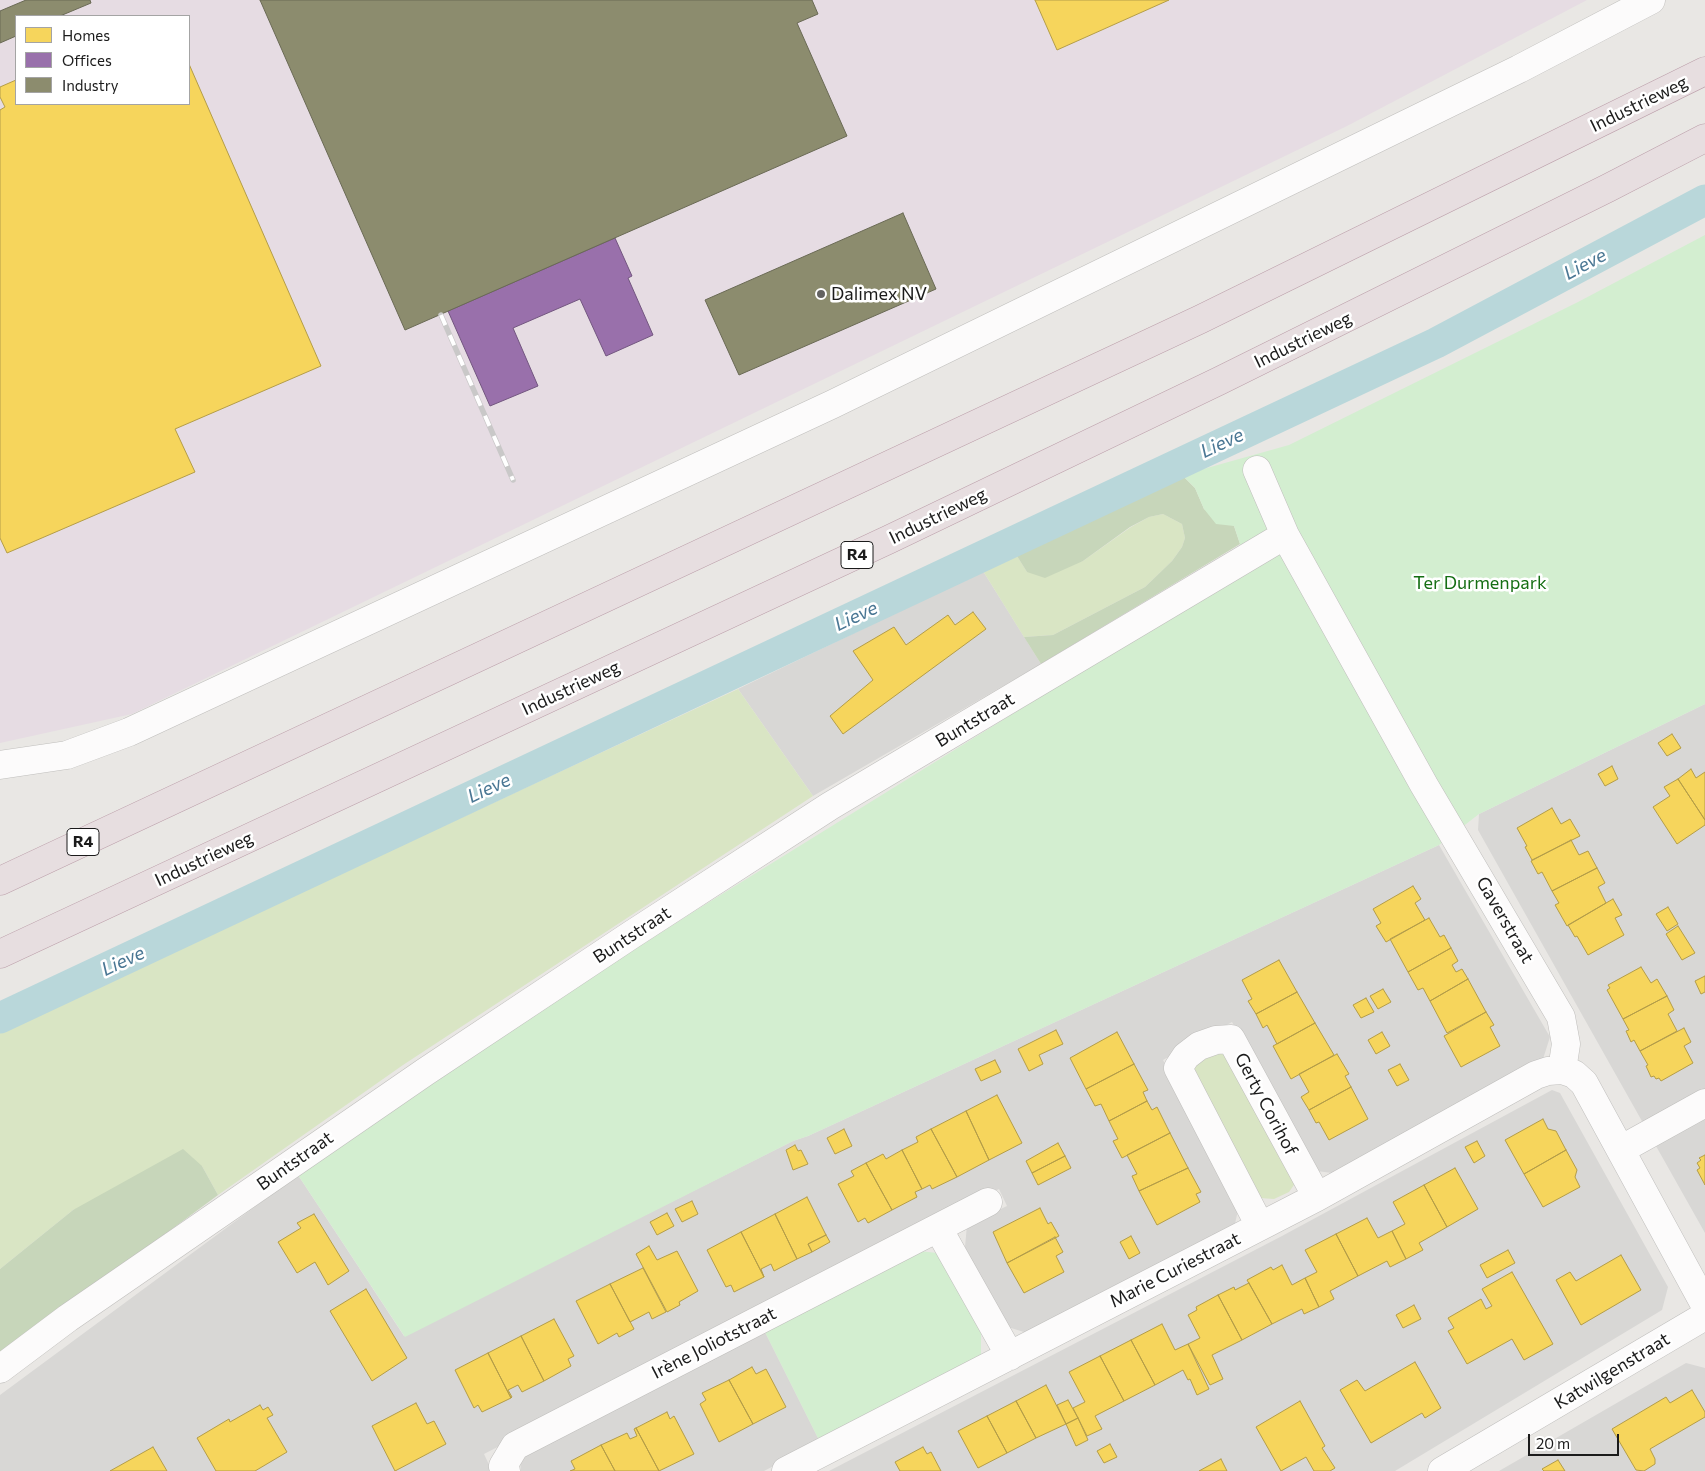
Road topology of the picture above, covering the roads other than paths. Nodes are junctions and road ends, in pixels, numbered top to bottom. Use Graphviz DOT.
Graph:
graph roads {
  1 [pos="1651,0"];
  2 [pos="1705,71"];
  3 [pos="1705,138"];
  4 [pos="1257,470"];
  5 [pos="1285,535"];
  6 [pos="0,765"];
  7 [pos="0,881"];
  8 [pos="0,954"];
  9 [pos="1562,1070"];
  10 [pos="1705,1103"];
  11 [pos="1622,1149"];
  12 [pos="1316,1197"];
  13 [pos="988,1202"];
  14 [pos="1260,1226"];
  15 [pos="938,1228"];
  16 [pos="1705,1305"];
  17 [pos="1705,1316"];
  18 [pos="1010,1356"];
  19 [pos="0,1369"];
  20 [pos="506,1471"];
  21 [pos="786,1471"];
  22 [pos="1442,1471"];
  1 -- 6 [label="street"];
  2 -- 7 [label="highway, Industrieweg / R4"];
  3 -- 8 [label="highway, Industrieweg / R4"];
  4 -- 5 [label="street, Gaverstraat"];
  5 -- 9 [label="street, Gaverstraat"];
  5 -- 19 [label="street, Buntstraat"];
  9 -- 11 [label="street"];
  9 -- 12 [label="street, Marie Curiestraat"];
  10 -- 11 [label="street"];
  11 -- 16 [label="street"];
  12 -- 14 [label="street, Marie Curiestraat"];
  12 -- 14 [label="street, Gerty Corihof"];
  13 -- 15 [label="street, Irène Joliotstraat"];
  14 -- 18 [label="street, Marie Curiestraat"];
  15 -- 18 [label="street"];
  15 -- 20 [label="street, Irène Joliotstraat"];
  17 -- 22 [label="street, Katwilgenstraat"];
  18 -- 21 [label="street, Marie Curiestraat"];
}
